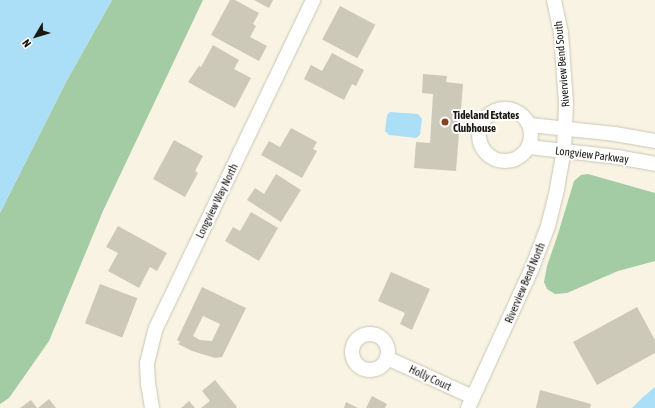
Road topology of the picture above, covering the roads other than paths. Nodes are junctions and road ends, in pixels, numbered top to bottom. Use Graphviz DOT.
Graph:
graph roads {
  1 [pos="313,0"];
  2 [pos="554,0"];
  3 [pos="530,125"];
  4 [pos="566,129"];
  5 [pos="655,141"];
  6 [pos="529,147"];
  7 [pos="564,151"];
  8 [pos="655,164"];
  9 [pos="387,358"];
  10 [pos="470,403"];
  11 [pos="152,408"];
  1 -- 11 [label="street, Longview Way North"];
  2 -- 4 [label="street, Riverview Bend South"];
  3 -- 4 [label="street, Longview Parkway"];
  3 -- 6 [label="street"];
  3 -- 6 [label="street"];
  4 -- 5 [label="street, Longview Parkway"];
  4 -- 7 [label="street, Riverview Bend South"];
  6 -- 7 [label="street, Longview Parkway"];
  7 -- 8 [label="street, Longview Parkway"];
  7 -- 10 [label="street, Riverview Bend North"];
  9 -- 10 [label="street, Holly Court"];
}
